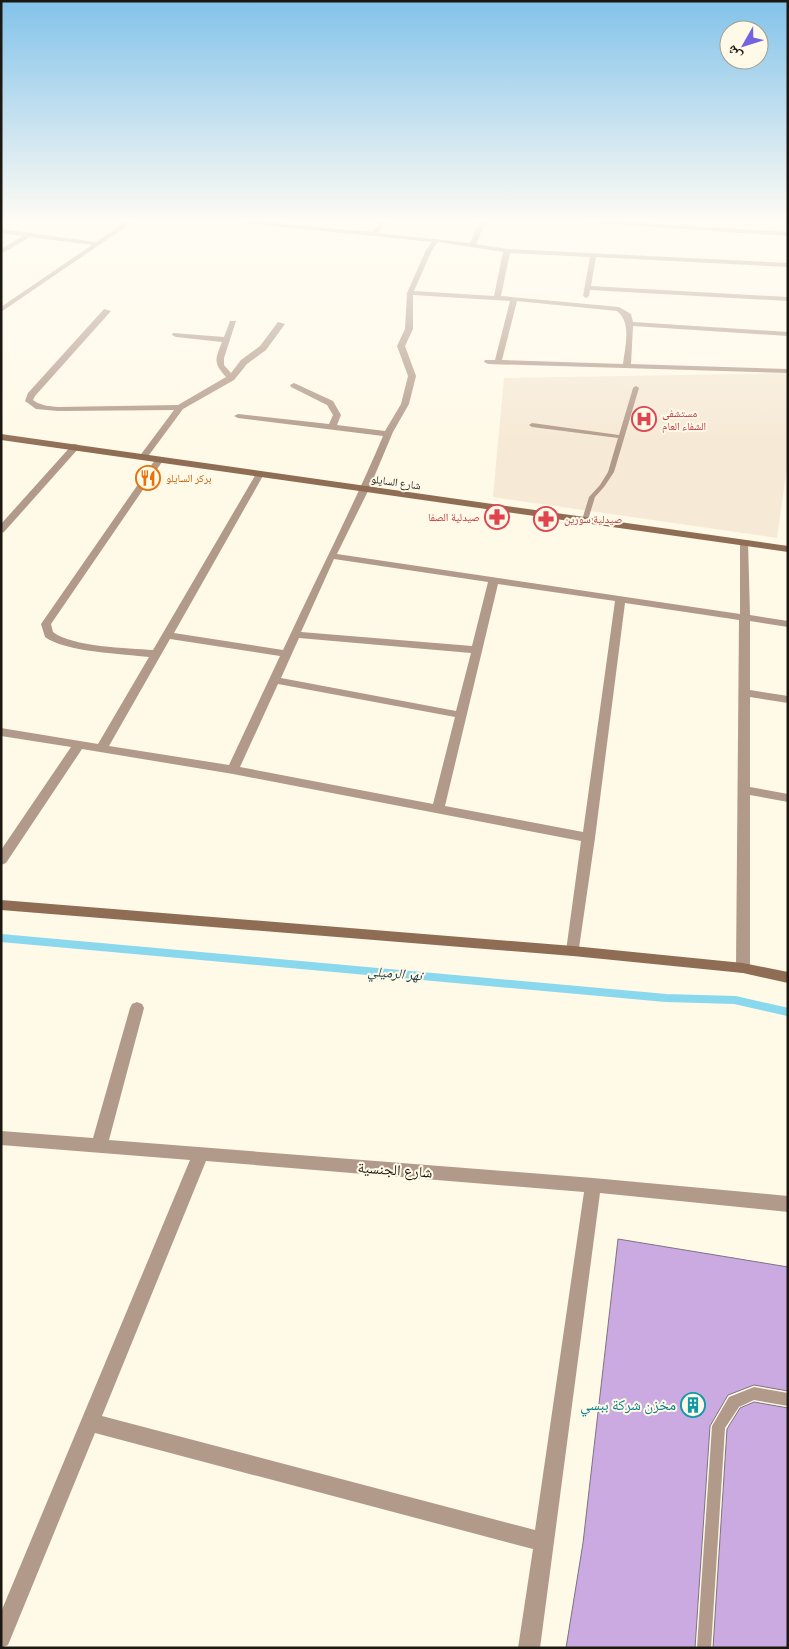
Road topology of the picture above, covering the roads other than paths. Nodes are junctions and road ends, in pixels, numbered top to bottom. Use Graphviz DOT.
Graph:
graph roads {
  1 [pos="22,296"];
  2 [pos="410,296"];
  3 [pos="461,296"];
  4 [pos="586,296"];
  5 [pos="733,296"];
  6 [pos="497,298"];
  7 [pos="514,299"];
  8 [pos="788,299"];
  9 [pos="583,306"];
  10 [pos="1,310"];
  11 [pos="107,311"];
  12 [pos="234,322"];
  13 [pos="281,324"];
  14 [pos="630,324"];
  15 [pos="788,334"];
  16 [pos="176,335"];
  17 [pos="227,340"];
  18 [pos="488,362"];
  19 [pos="498,362"];
  20 [pos="627,366"];
  21 [pos="788,371"];
  22 [pos="231,378"];
  23 [pos="294,385"];
  24 [pos="636,388"];
  25 [pos="180,407"];
  26 [pos="238,416"];
  27 [pos="532,425"];
  28 [pos="332,428"];
  29 [pos="388,434"];
  30 [pos="1,437"];
  31 [pos="622,437"];
  32 [pos="75,447"];
  33 [pos="143,457"];
  34 [pos="160,459"];
  35 [pos="260,474"];
  36 [pos="365,488"];
  37 [pos="585,520"];
  38 [pos="1,530"];
  39 [pos="745,543"];
  40 [pos="788,549"];
  41 [pos="331,556"];
  42 [pos="494,580"];
  43 [pos="620,599"];
  44 [pos="745,617"];
  45 [pos="788,624"];
  46 [pos="167,635"];
  47 [pos="295,635"];
  48 [pos="477,650"];
  49 [pos="156,654"];
  50 [pos="286,654"];
  51 [pos="275,680"];
  52 [pos="744,693"];
  53 [pos="788,700"];
  54 [pos="461,715"];
  55 [pos="1,732"];
  56 [pos="80,745"];
  57 [pos="102,748"];
  58 [pos="233,770"];
  59 [pos="744,790"];
  60 [pos="788,798"];
  61 [pos="438,809"];
  62 [pos="589,838"];
  63 [pos="1,860"];
  64 [pos="1,906"];
  65 [pos="573,951"];
  66 [pos="744,968"];
  67 [pos="788,978"];
  68 [pos="137,1008"];
  69 [pos="1,1138"];
  70 [pos="99,1147"];
  71 [pos="200,1156"];
  72 [pos="593,1185"];
  73 [pos="788,1204"];
  74 [pos="788,1400"];
  75 [pos="90,1422"];
  76 [pos="544,1542"];
  77 [pos="1,1638"];
  78 [pos="529,1648"];
  79 [pos="704,1648"];
  1 -- 10 [label="street"];
  2 -- 29 [label="street"];
  3 -- 6 [label="street"];
  4 -- 9 [label="street"];
  5 -- 8 [label="street"];
  6 -- 7 [label="street"];
  7 -- 9 [label="street"];
  7 -- 19 [label="street"];
  9 -- 14 [label="street"];
  11 -- 25 [label="street"];
  12 -- 17 [label="street"];
  13 -- 22 [label="street"];
  14 -- 15 [label="street"];
  14 -- 20 [label="street"];
  16 -- 17 [label="street"];
  17 -- 22 [label="street"];
  18 -- 19 [label="street"];
  19 -- 20 [label="street"];
  20 -- 21 [label="street"];
  22 -- 25 [label="street"];
  23 -- 28 [label="street"];
  24 -- 31 [label="lane"];
  25 -- 33 [label="street"];
  26 -- 28 [label="street"];
  27 -- 31 [label="lane"];
  28 -- 29 [label="street"];
  29 -- 36 [label="street"];
  30 -- 32 [label="street, شارع السايلو"];
  31 -- 37 [label="lane"];
  32 -- 33 [label="street, شارع السايلو"];
  32 -- 38 [label="street"];
  33 -- 34 [label="street, شارع السايلو"];
  34 -- 35 [label="street, شارع السايلو"];
  34 -- 49 [label="street"];
  35 -- 36 [label="street, شارع السايلو"];
  35 -- 46 [label="street"];
  36 -- 37 [label="street, شارع السايلو"];
  36 -- 41 [label="street"];
  37 -- 39 [label="street, شارع السايلو"];
  39 -- 40 [label="street, شارع السايلو"];
  39 -- 44 [label="street"];
  41 -- 42 [label="street"];
  41 -- 47 [label="street"];
  42 -- 43 [label="street"];
  42 -- 48 [label="street"];
  43 -- 44 [label="street"];
  43 -- 62 [label="street"];
  44 -- 45 [label="street"];
  44 -- 52 [label="street"];
  46 -- 49 [label="street"];
  46 -- 50 [label="street"];
  47 -- 48 [label="street"];
  47 -- 50 [label="street"];
  48 -- 54 [label="street"];
  49 -- 57 [label="street"];
  50 -- 51 [label="street"];
  51 -- 54 [label="street"];
  51 -- 58 [label="street"];
  52 -- 53 [label="street"];
  52 -- 59 [label="street"];
  54 -- 61 [label="street"];
  55 -- 56 [label="street"];
  56 -- 57 [label="street"];
  56 -- 63 [label="street"];
  57 -- 58 [label="street"];
  58 -- 61 [label="street"];
  59 -- 60 [label="street"];
  59 -- 66 [label="street"];
  61 -- 62 [label="street"];
  62 -- 65 [label="street"];
  64 -- 65 [label="street"];
  65 -- 66 [label="street"];
  66 -- 67 [label="street"];
  68 -- 70 [label="street"];
  69 -- 70 [label="street, شارع الجنسية"];
  70 -- 71 [label="street, شارع الجنسية"];
  71 -- 72 [label="street, شارع الجنسية"];
  71 -- 75 [label="street"];
  72 -- 73 [label="street, شارع الجنسية"];
  72 -- 76 [label="street"];
  74 -- 79 [label="lane"];
  75 -- 76 [label="street"];
  75 -- 77 [label="street"];
  76 -- 78 [label="street"];
}
